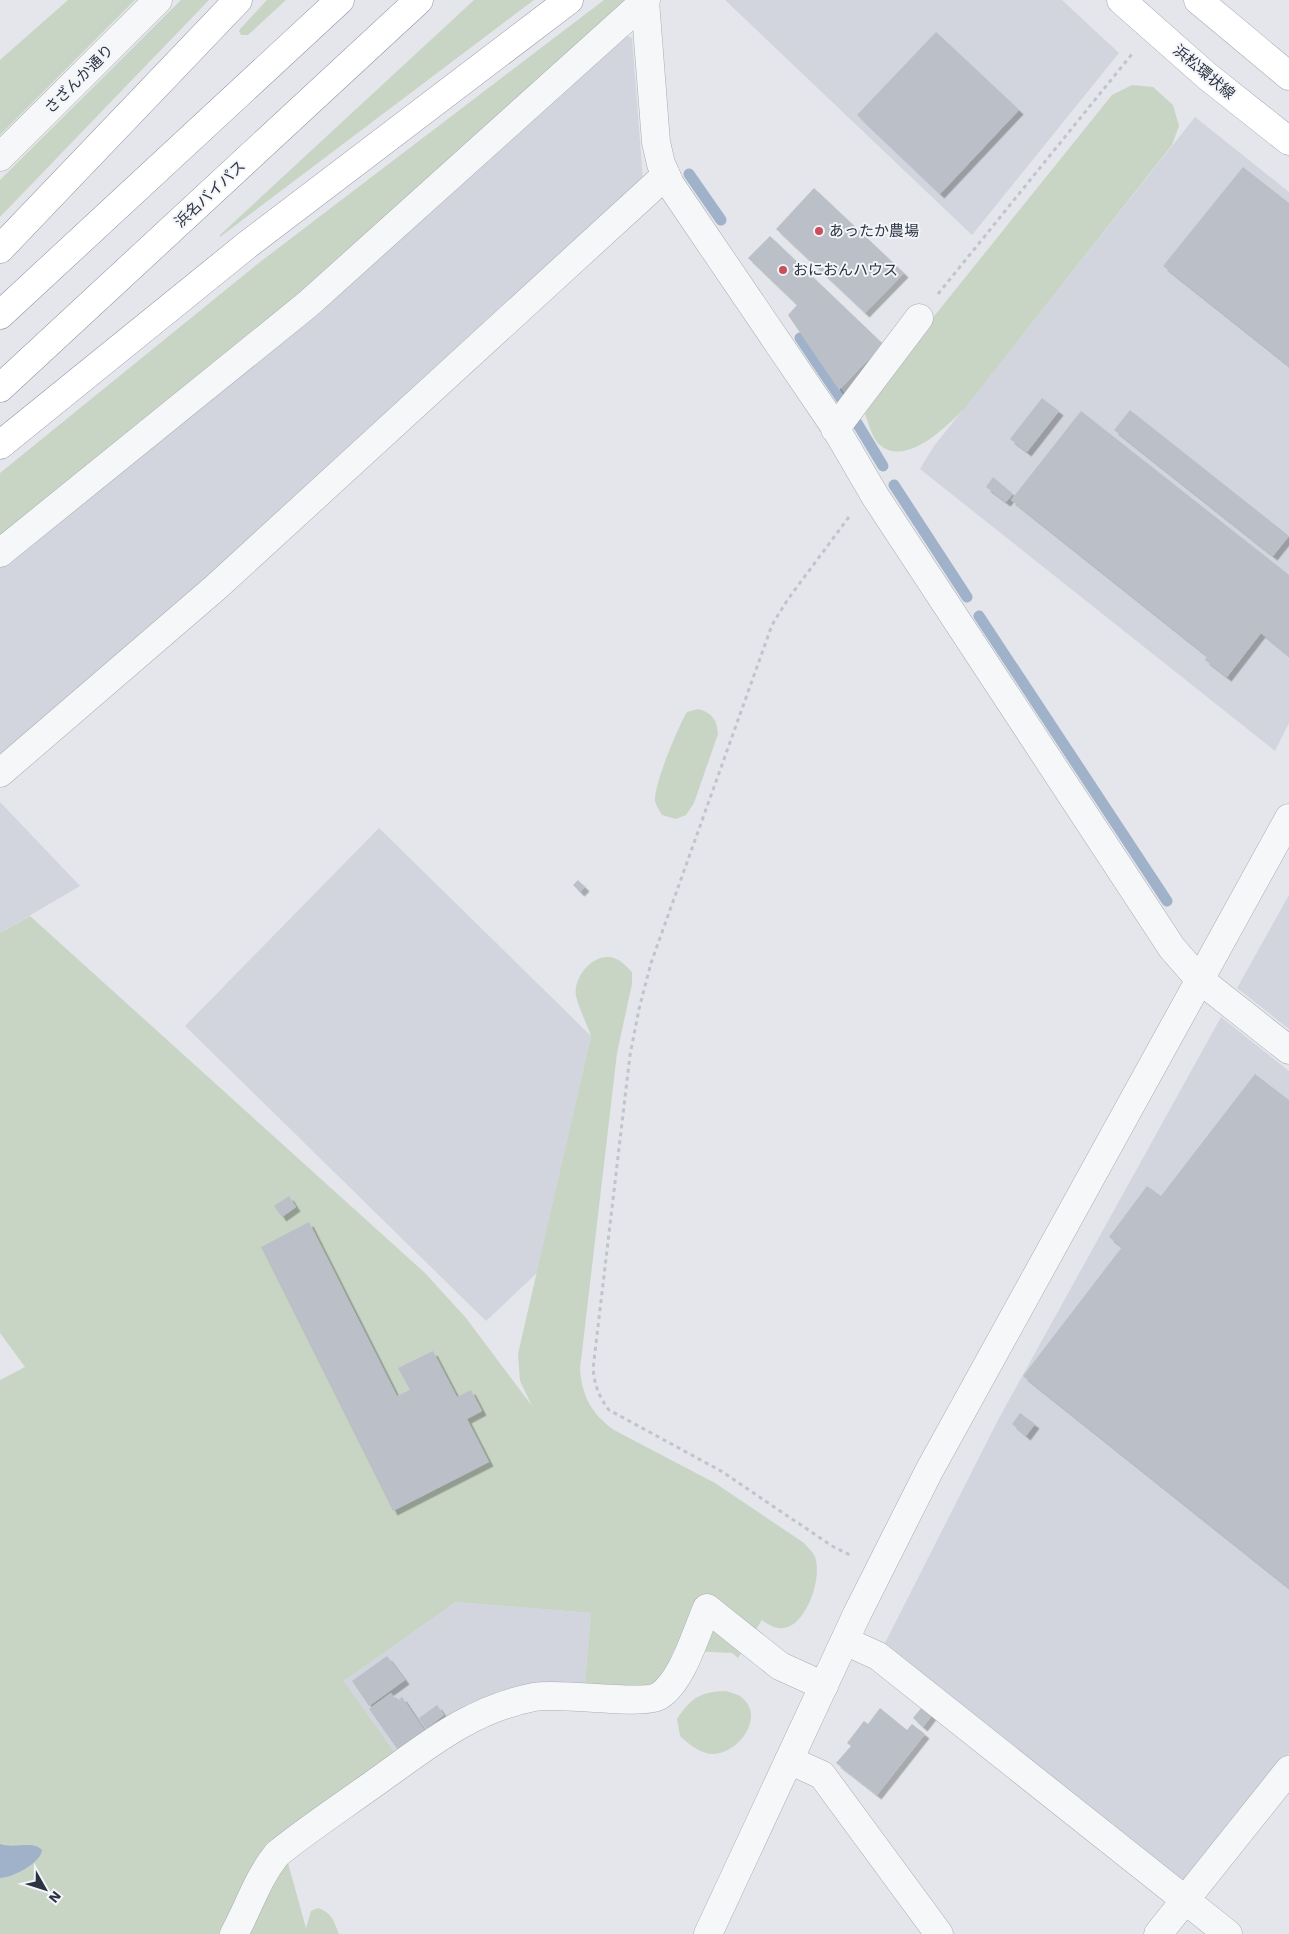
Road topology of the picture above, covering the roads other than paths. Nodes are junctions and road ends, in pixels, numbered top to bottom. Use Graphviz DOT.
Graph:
graph roads {
  1 [pos="158,0"];
  2 [pos="238,0"];
  3 [pos="340,0"];
  4 [pos="419,0"];
  5 [pos="569,0"];
  6 [pos="645,0"];
  7 [pos="1121,0"];
  8 [pos="1198,0"];
  9 [pos="1289,76"];
  10 [pos="1289,141"];
  11 [pos="0,157"];
  12 [pos="666,175"];
  13 [pos="0,249"];
  14 [pos="0,315"];
  15 [pos="919,318"];
  16 [pos="0,388"];
  17 [pos="835,429"];
  18 [pos="0,445"];
  19 [pos="0,553"];
  20 [pos="0,773"];
  21 [pos="1289,818"];
  22 [pos="1200,979"];
  23 [pos="1289,1050"];
  24 [pos="844,1641"];
  25 [pos="824,1686"];
  26 [pos="789,1760"];
  27 [pos="1289,1770"];
  28 [pos="1185,1900"];
  29 [pos="234,1934"];
  30 [pos="708,1934"];
  31 [pos="939,1934"];
  32 [pos="1158,1934"];
  33 [pos="1228,1934"];
  1 -- 11 [label="street, さざんか通り"];
  2 -- 13 [label="main road"];
  3 -- 14 [label="main road"];
  4 -- 16 [label="main road, 浜名バイパス"];
  5 -- 18 [label="main road"];
  6 -- 12 [label="street"];
  6 -- 19 [label="street"];
  7 -- 10 [label="main road, 浜松環状線"];
  8 -- 9 [label="main road"];
  12 -- 17 [label="street"];
  12 -- 20 [label="street"];
  15 -- 17 [label="street"];
  17 -- 22 [label="street"];
  21 -- 22 [label="street"];
  22 -- 23 [label="street"];
  22 -- 24 [label="street"];
  24 -- 25 [label="street"];
  24 -- 28 [label="street"];
  25 -- 26 [label="street"];
  25 -- 29 [label="street"];
  26 -- 30 [label="street"];
  26 -- 31 [label="street"];
  27 -- 28 [label="street"];
  28 -- 32 [label="street"];
  28 -- 33 [label="street"];
}
